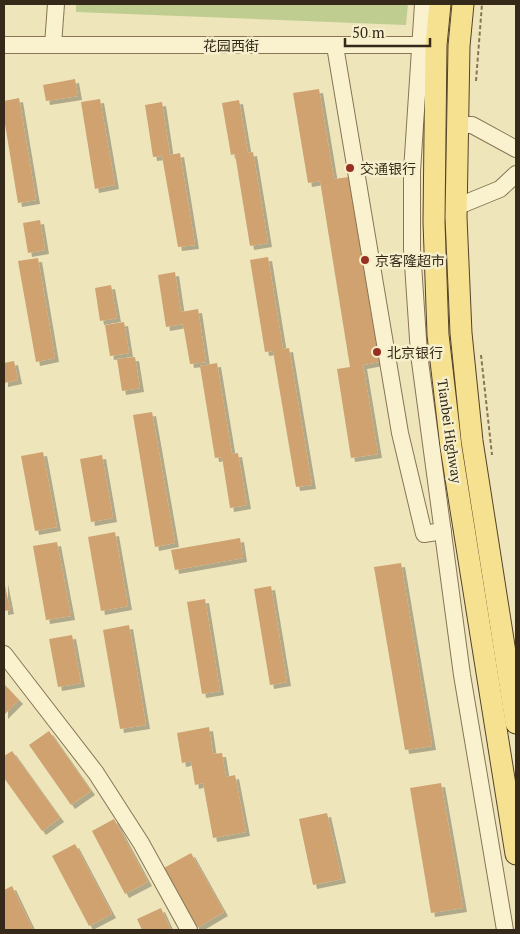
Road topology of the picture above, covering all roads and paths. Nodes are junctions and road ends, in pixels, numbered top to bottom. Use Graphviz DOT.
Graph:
graph roads {
  1 [pos="56,4"];
  2 [pos="423,4"];
  3 [pos="440,4"];
  4 [pos="462,4"];
  5 [pos="482,4"];
  6 [pos="4,45"];
  7 [pos="53,45"];
  8 [pos="428,45"];
  9 [pos="335,46"];
  10 [pos="459,46"];
  11 [pos="475,88"];
  12 [pos="458,125"];
  13 [pos="516,149"];
  14 [pos="516,174"];
  15 [pos="456,207"];
  16 [pos="480,350"];
  17 [pos="492,457"];
  18 [pos="443,531"];
  19 [pos="4,654"];
  20 [pos="516,723"];
  21 [pos="516,854"];
  22 [pos="189,930"];
  23 [pos="505,930"];
  1 -- 7 [label="street"];
  2 -- 8 [label="street"];
  3 -- 8 [label="main road, Tianbei Highway"];
  4 -- 10 [label="main road, Tianbei Highway"];
  5 -- 11 [label="path"];
  6 -- 7 [label="street, 花园西街"];
  7 -- 9 [label="street, 花园西街"];
  8 -- 9 [label="street, 花园西街"];
  8 -- 10 [label="street, 花园西街"];
  8 -- 18 [label="street"];
  8 -- 21 [label="main road, Tianbei Highway"];
  9 -- 18 [label="street"];
  10 -- 12 [label="main road, Tianbei Highway"];
  12 -- 13 [label="street"];
  12 -- 15 [label="main road, Tianbei Highway"];
  14 -- 15 [label="street"];
  15 -- 20 [label="main road, Tianbei Highway"];
  16 -- 17 [label="path"];
  18 -- 23 [label="street"];
  19 -- 22 [label="street"];
}
